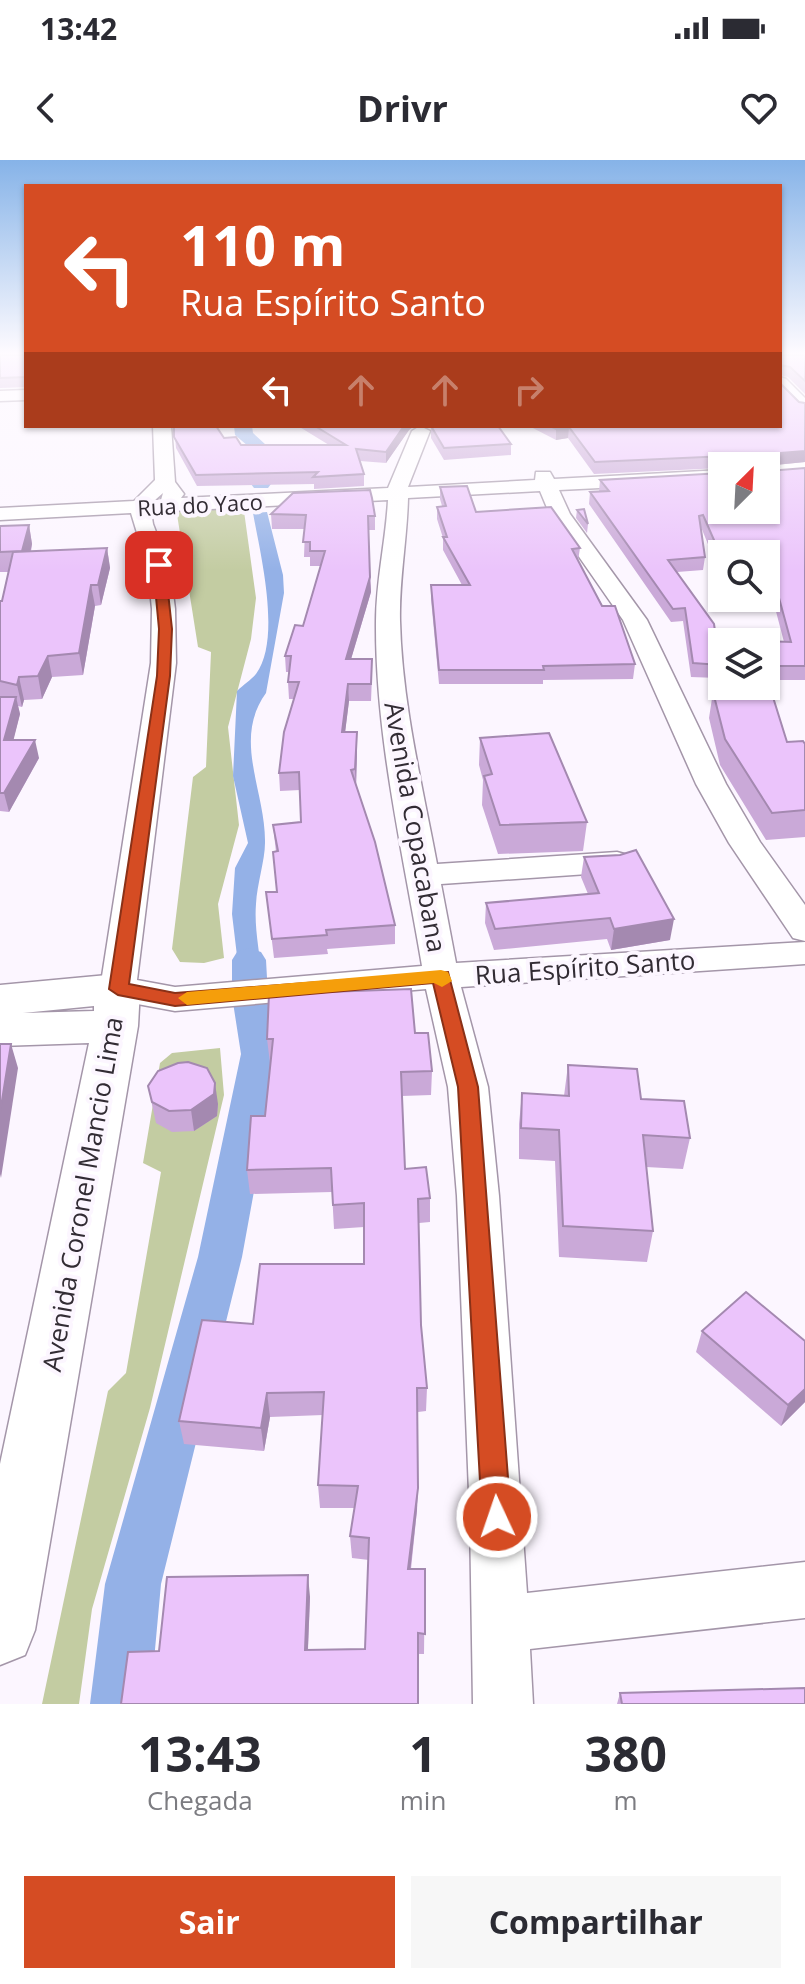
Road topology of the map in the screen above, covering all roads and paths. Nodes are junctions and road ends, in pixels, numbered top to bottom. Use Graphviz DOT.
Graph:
graph roads {
  1 [pos="162,428"];
  2 [pos="419,429"];
  3 [pos="434,450"];
  4 [pos="407,460"];
  5 [pos="805,464"];
  6 [pos="780,466"];
  7 [pos="805,471"];
  8 [pos="708,472"];
  9 [pos="780,473"];
  10 [pos="697,474"];
  11 [pos="708,475"];
  12 [pos="436,478"];
  13 [pos="545,481"];
  14 [pos="351,493"];
  15 [pos="159,497"];
  16 [pos="0,502"];
  17 [pos="398,504"];
  18 [pos="0,514"];
  19 [pos="617,862"];
  20 [pos="423,875"];
  21 [pos="805,930"];
  22 [pos="805,953"];
  23 [pos="441,976"];
  24 [pos="0,1000"];
  25 [pos="117,1007"];
  26 [pos="0,1030"];
  27 [pos="805,1590"];
  28 [pos="500,1624"];
  29 [pos="0,1630"];
  30 [pos="503,1704"];
  1 -- 15 [label="street, Avenida Coronel Mancio Lima"];
  2 -- 3 [label="street, Avenida Copacabana"];
  2 -- 4 [label="street, Avenida Copacabana"];
  4 -- 14 [label="street"];
  4 -- 17 [label="street, Avenida Copacabana"];
  5 -- 6 [label="street"];
  7 -- 9 [label="street"];
  8 -- 10 [label="street"];
  10 -- 11 [label="street"];
  10 -- 13 [label="street"];
  12 -- 13 [label="street"];
  12 -- 13 [label="street"];
  12 -- 17 [label="street, Rua do Yaco"];
  12 -- 17 [label="street"];
  13 -- 21 [label="street"];
  14 -- 15 [label="street, Rua do Yaco"];
  14 -- 17 [label="street, Rua do Yaco"];
  15 -- 16 [label="street, Rua do Yaco"];
  15 -- 18 [label="street, Rua do Yaco"];
  15 -- 25 [label="street, Avenida Coronel Mancio Lima"];
  17 -- 20 [label="street, Avenida Copacabana"];
  19 -- 20 [label="street"];
  20 -- 23 [label="street, Avenida Copacabana"];
  22 -- 23 [label="street, Rua Espírito Santo"];
  23 -- 25 [label="street, Rua Espírito Santo"];
  23 -- 28 [label="street, Avenida Copacabana"];
  24 -- 25 [label="main road, Rua Espírito Santo"];
  25 -- 26 [label="main road, Rua Espírito Santo"];
  25 -- 29 [label="main road, Avenida Coronel Mancio Lima"];
  27 -- 28 [label="street"];
  28 -- 30 [label="street, Avenida Copacabana"];
}
